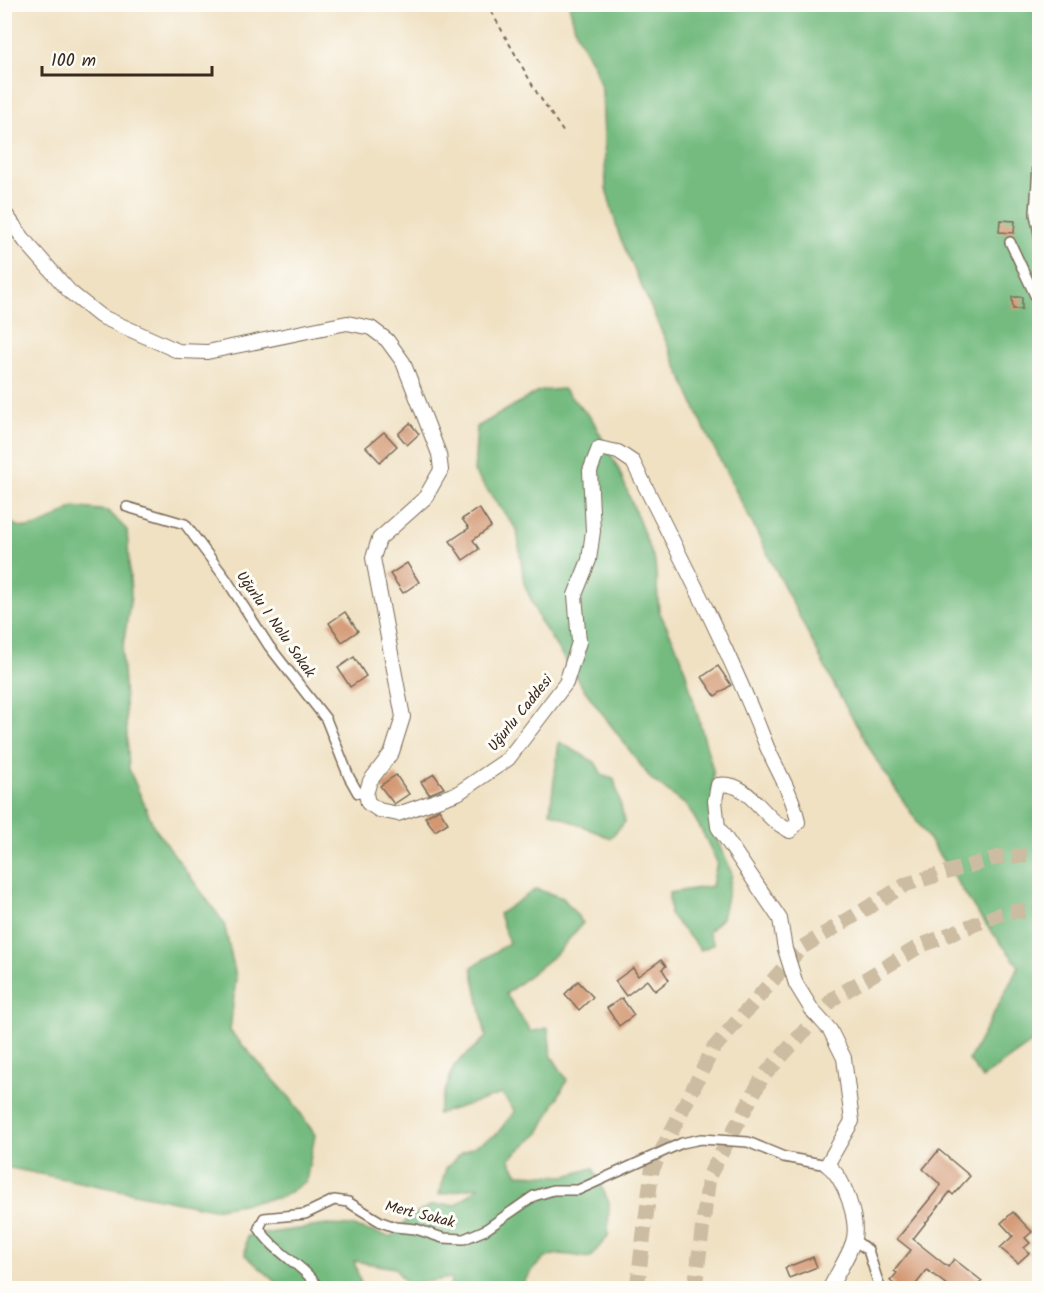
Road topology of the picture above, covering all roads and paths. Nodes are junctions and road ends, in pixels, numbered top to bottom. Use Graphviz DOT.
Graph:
graph roads {
  1 [pos="487,4"];
  2 [pos="564,133"];
  3 [pos="1040,134"];
  4 [pos="4,212"];
  5 [pos="1040,238"];
  6 [pos="1010,242"];
  7 [pos="1040,306"];
  8 [pos="127,507"];
  9 [pos="366,794"];
  10 [pos="827,1165"];
  11 [pos="854,1240"];
  12 [pos="319,1288"];
  13 [pos="830,1288"];
  14 [pos="880,1288"];
  1 -- 2 [label="path"];
  3 -- 5 [label="street"];
  4 -- 9 [label="street"];
  6 -- 7 [label="street"];
  8 -- 9 [label="street, Uğurlu 1 Nolu Sokak"];
  9 -- 10 [label="street, Uğurlu Caddesi"];
  10 -- 11 [label="street"];
  10 -- 12 [label="street, Mert Sokak"];
  11 -- 13 [label="street"];
  11 -- 14 [label="street"];
}
